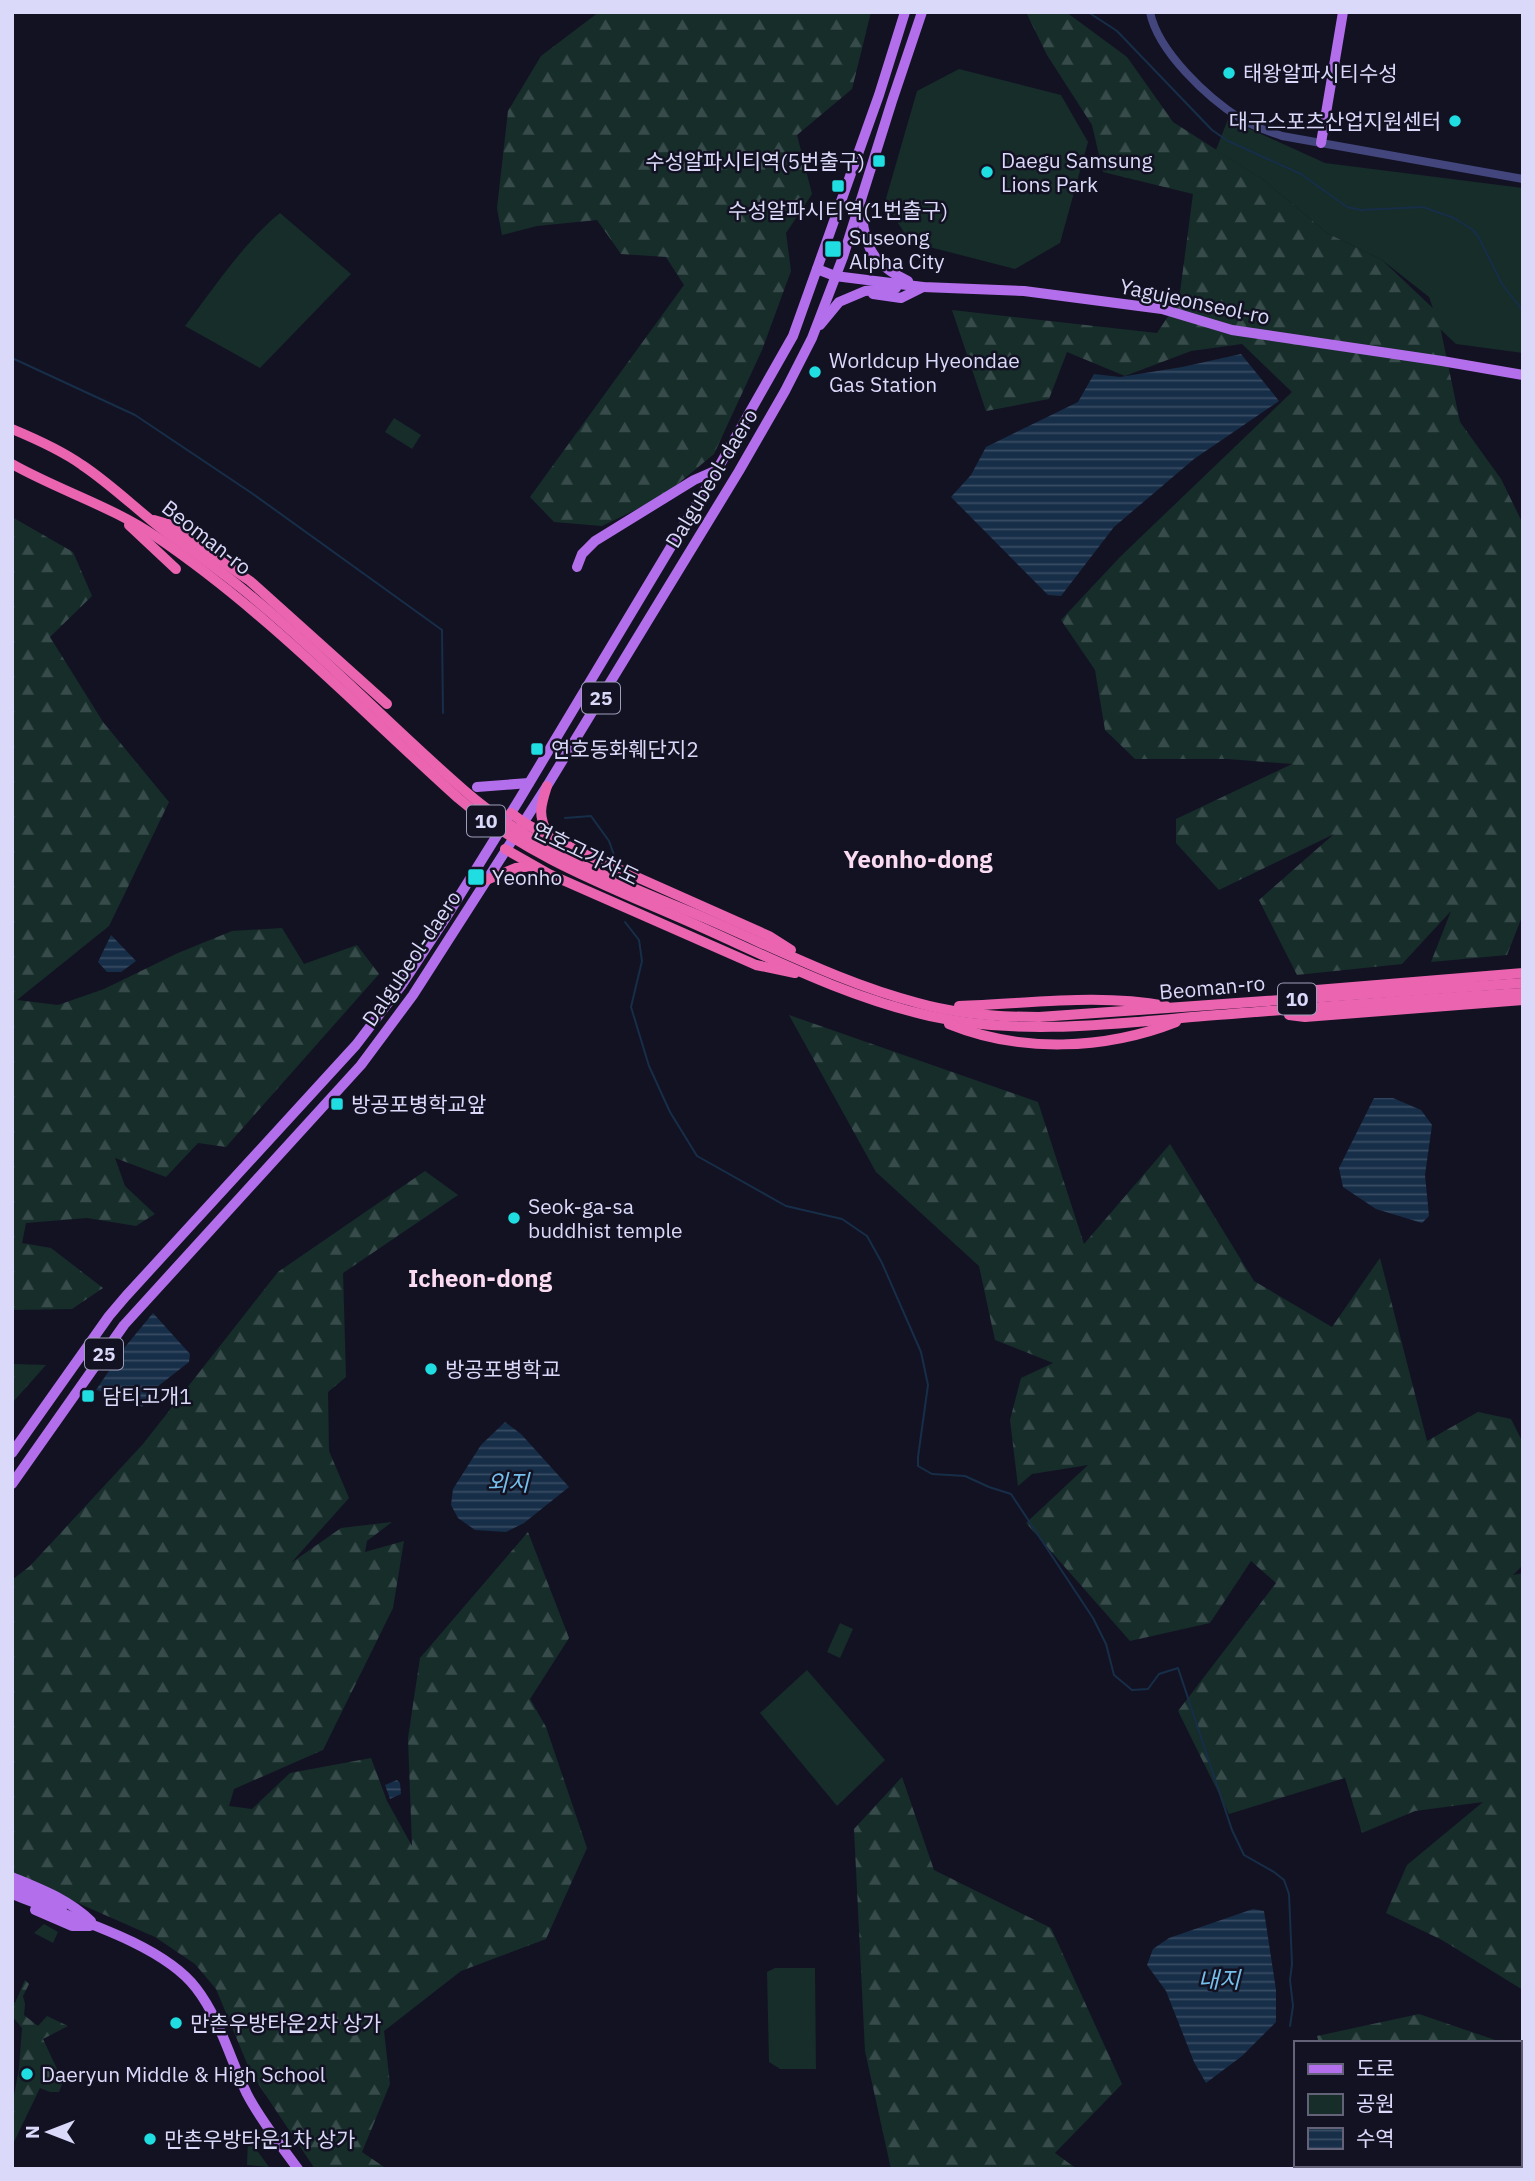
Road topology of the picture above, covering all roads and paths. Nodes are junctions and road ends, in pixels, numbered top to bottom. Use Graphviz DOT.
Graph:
graph roads {
  1 [pos="905,12"];
  2 [pos="922,12"];
  3 [pos="1150,12"];
  4 [pos="1343,15"];
  5 [pos="1321,143"];
  6 [pos="1523,177"];
  7 [pos="860,200"];
  8 [pos="817,269"];
  9 [pos="835,276"];
  10 [pos="920,286"];
  11 [pos="815,331"];
  12 [pos="1523,375"];
  13 [pos="12,429"];
  14 [pos="12,464"];
  15 [pos="717,470"];
  16 [pos="119,516"];
  17 [pos="152,519"];
  18 [pos="578,567"];
  19 [pos="176,569"];
  20 [pos="360,701"];
  21 [pos="387,704"];
  22 [pos="529,783"];
  23 [pos="547,786"];
  24 [pos="477,787"];
  25 [pos="511,813"];
  26 [pos="523,822"];
  27 [pos="548,836"];
  28 [pos="505,849"];
  29 [pos="534,866"];
  30 [pos="486,880"];
  31 [pos="818,973"];
  32 [pos="1523,973"];
  33 [pos="1523,983"];
  34 [pos="1523,993"];
  35 [pos="1523,1000"];
  36 [pos="1259,1007"];
  37 [pos="931,1012"];
  38 [pos="1185,1013"];
  39 [pos="12,1453"];
  40 [pos="12,1484"];
  41 [pos="12,1877"];
  42 [pos="12,1886"];
  43 [pos="12,1894"];
  44 [pos="12,1900"];
  45 [pos="51,1902"];
  46 [pos="96,1926"];
  47 [pos="298,2169"];
  1 -- 8 [label="main road, Dalgubeol-daero / 25"];
  2 -- 7 [label="main road, Dalgubeol-daero / 25"];
  3 -- 5 [label="street"];
  4 -- 5 [label="main road"];
  5 -- 6 [label="street"];
  7 -- 9 [label="main road, Dalgubeol-daero / 25"];
  7 -- 10 [label="main road"];
  8 -- 9 [label="main road, Yagujeonseol-ro"];
  8 -- 15 [label="main road, Dalgubeol-daero / 25"];
  9 -- 10 [label="main road, Yagujeonseol-ro"];
  9 -- 11 [label="main road, Dalgubeol-daero / 25"];
  10 -- 11 [label="main road"];
  10 -- 12 [label="main road, Yagujeonseol-ro"];
  11 -- 23 [label="main road, Dalgubeol-daero / 25"];
  13 -- 17 [label="highway, Beoman-ro / 10"];
  14 -- 16 [label="highway, Beoman-ro / 10"];
  15 -- 18 [label="main road"];
  15 -- 22 [label="main road, Dalgubeol-daero / 25"];
  16 -- 19 [label="highway"];
  16 -- 20 [label="highway, Beoman-ro / 10"];
  17 -- 20 [label="highway, Beoman-ro / 10"];
  17 -- 21 [label="highway"];
  20 -- 31 [label="highway, 연호고가차도 / 10"];
  22 -- 24 [label="main road"];
  22 -- 25 [label="main road, Dalgubeol-daero / 25"];
  23 -- 26 [label="main road, Dalgubeol-daero / 25"];
  23 -- 27 [label="highway"];
  25 -- 26 [label="highway"];
  25 -- 39 [label="main road, Dalgubeol-daero / 25"];
  26 -- 27 [label="highway"];
  26 -- 28 [label="main road, Dalgubeol-daero / 25"];
  27 -- 31 [label="highway"];
  28 -- 29 [label="highway"];
  28 -- 30 [label="main road, Dalgubeol-daero / 25"];
  29 -- 30 [label="highway"];
  29 -- 31 [label="highway"];
  30 -- 40 [label="main road, Dalgubeol-daero / 25"];
  31 -- 37 [label="highway, 10"];
  32 -- 36 [label="highway"];
  33 -- 36 [label="highway, Beoman-ro / 10"];
  34 -- 36 [label="highway, Beoman-ro / 10"];
  35 -- 36 [label="highway"];
  36 -- 38 [label="highway, Beoman-ro / 10"];
  37 -- 38 [label="highway, Beoman-ro / 10"];
  37 -- 38 [label="highway"];
  37 -- 38 [label="highway"];
  41 -- 45 [label="main road"];
  42 -- 45 [label="main road"];
  43 -- 45 [label="main road"];
  44 -- 46 [label="main road"];
  45 -- 46 [label="main road"];
  45 -- 46 [label="main road"];
  46 -- 47 [label="main road"];
}
